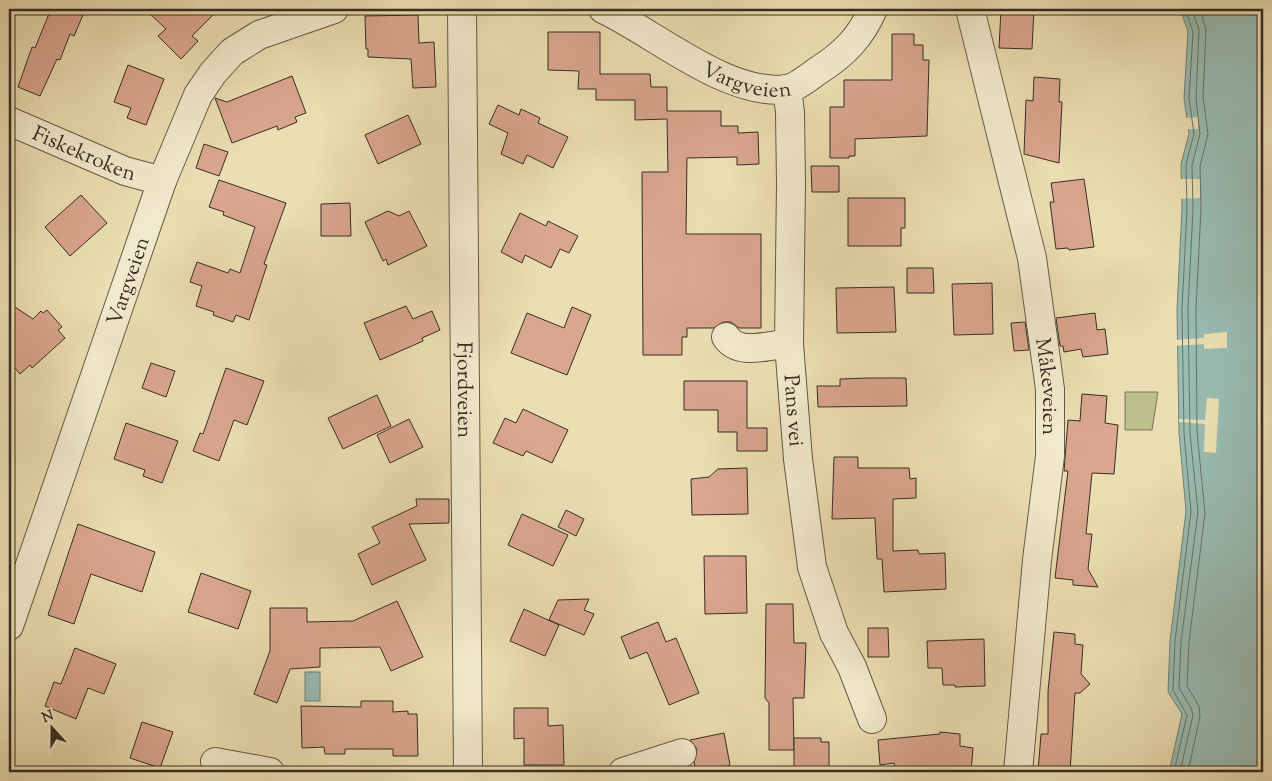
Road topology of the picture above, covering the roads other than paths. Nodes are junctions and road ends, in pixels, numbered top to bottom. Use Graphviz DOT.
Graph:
graph roads {
  1 [pos="334,9"];
  2 [pos="462,9"];
  3 [pos="603,9"];
  4 [pos="873,9"];
  5 [pos="970,9"];
  6 [pos="279,18"];
  7 [pos="787,89"];
  8 [pos="9,121"];
  9 [pos="162,181"];
  10 [pos="726,337"];
  11 [pos="789,344"];
  12 [pos="9,626"];
  13 [pos="872,719"];
  14 [pos="682,752"];
  15 [pos="215,762"];
  16 [pos="270,772"];
  17 [pos="468,772"];
  18 [pos="623,772"];
  19 [pos="1018,772"];
  1 -- 6 [label="street, Vargveien"];
  2 -- 17 [label="street, Fjordveien"];
  3 -- 7 [label="street, Vargveien"];
  4 -- 7 [label="street, Vargveien"];
  5 -- 19 [label="street, Måkeveien"];
  6 -- 9 [label="street, Vargveien"];
  7 -- 11 [label="street, Pans vei"];
  8 -- 9 [label="street, Fiskekroken"];
  9 -- 12 [label="street, Vargveien"];
  10 -- 11 [label="street"];
  11 -- 13 [label="street, Pans vei"];
  14 -- 18 [label="street"];
  15 -- 16 [label="street"];
}
